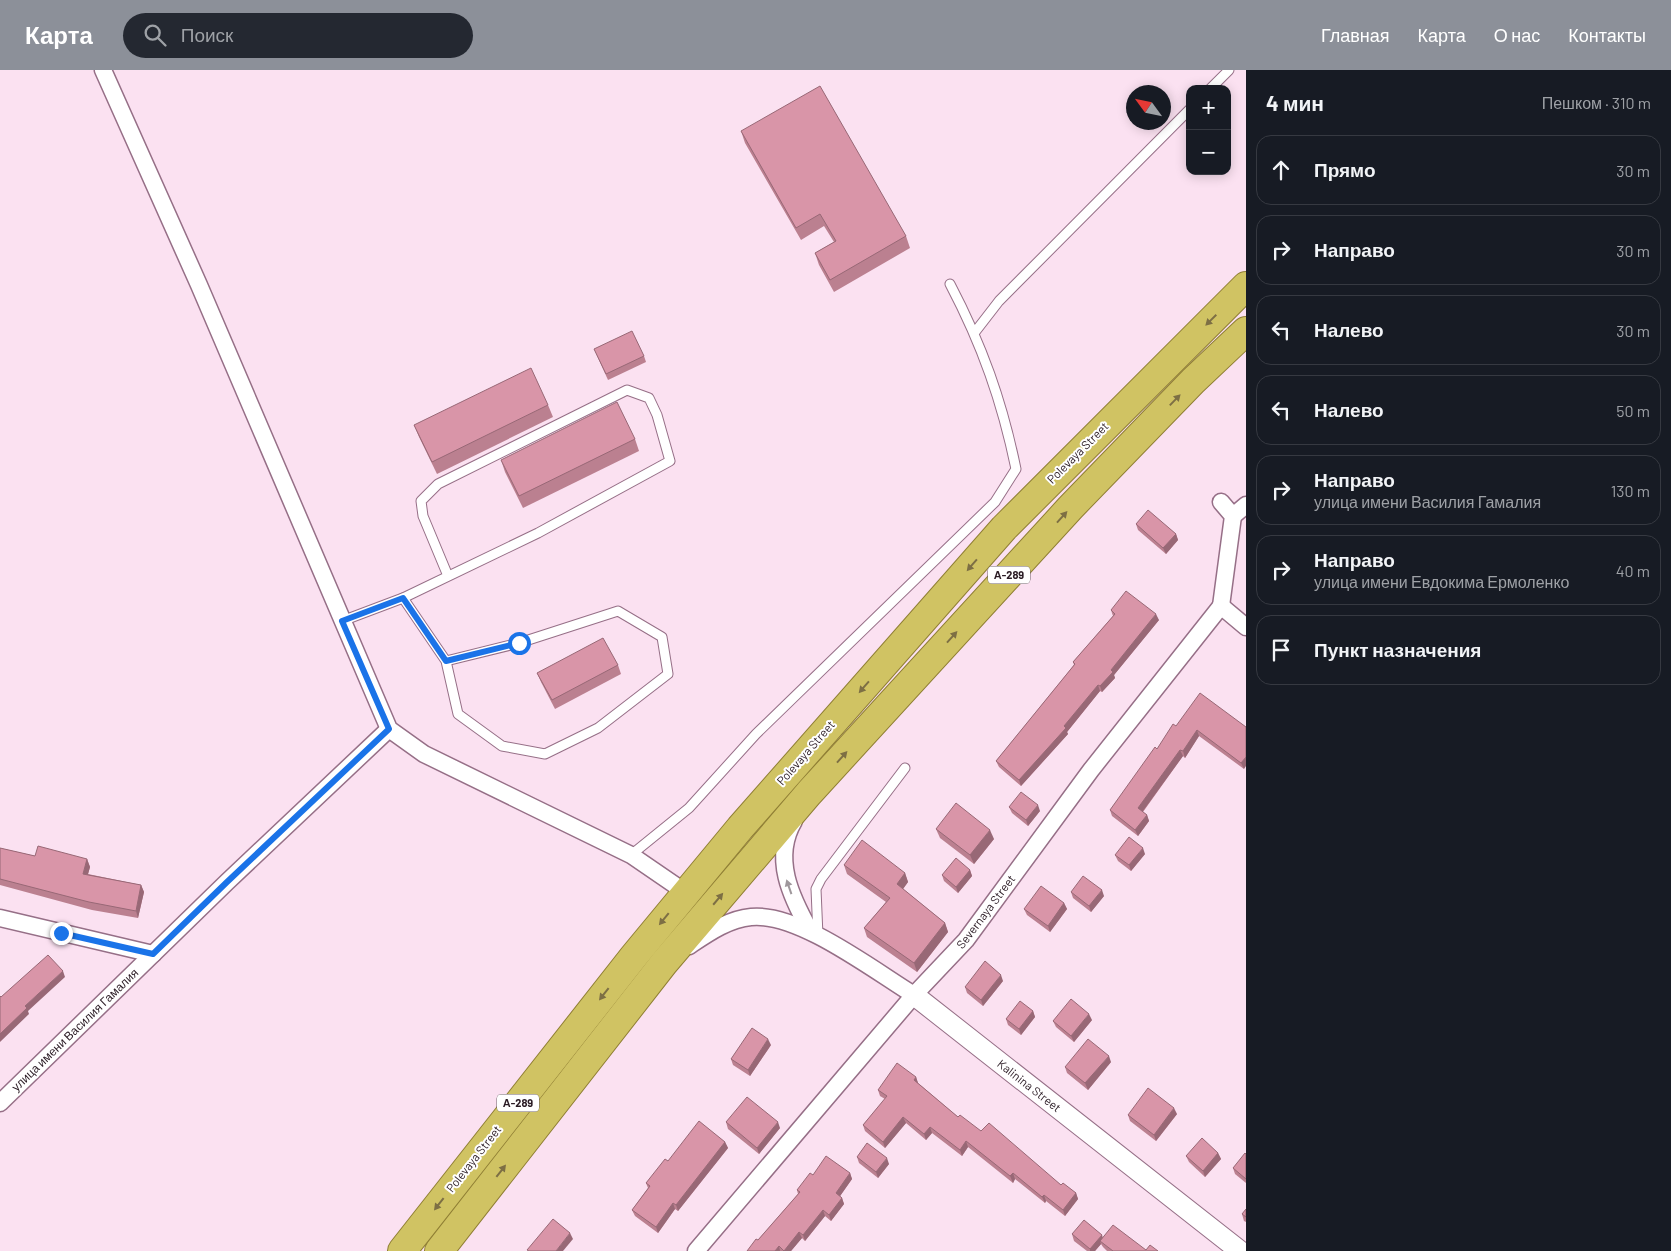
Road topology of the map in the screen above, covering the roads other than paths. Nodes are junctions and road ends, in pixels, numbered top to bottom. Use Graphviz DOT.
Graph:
graph roads {
  1 [pos="103,70"];
  2 [pos="1229,70"];
  3 [pos="1214,85"];
  4 [pos="1186,113"];
  5 [pos="950,284"];
  6 [pos="1246,286"];
  7 [pos="1246,331"];
  8 [pos="975,332"];
  9 [pos="1221,502"];
  10 [pos="1246,505"];
  11 [pos="1234,516"];
  12 [pos="448,576"];
  13 [pos="403,598"];
  14 [pos="1221,606"];
  15 [pos="342,621"];
  16 [pos="1246,627"];
  17 [pos="446,661"];
  18 [pos="389,729"];
  19 [pos="905,768"];
  20 [pos="810,793"];
  21 [pos="631,855"];
  22 [pos="685,892"];
  23 [pos="0,918"];
  24 [pos="814,933"];
  25 [pos="153,954"];
  26 [pos="664,963"];
  27 [pos="914,995"];
  28 [pos="0,1103"];
  29 [pos="402,1251"];
  30 [pos="438,1251"];
  31 [pos="696,1251"];
  32 [pos="1240,1251"];
  1 -- 15 [label="street"];
  2 -- 3 [label="lane"];
  4 -- 8 [label="lane"];
  5 -- 8 [label="lane"];
  6 -- 22 [label="highway, Polevaya Street / А-289, one-way"];
  20 -- 7 [label="highway, А-289, one-way"];
  8 -- 21 [label="lane"];
  9 -- 11 [label="street"];
  10 -- 11 [label="street"];
  11 -- 14 [label="street"];
  12 -- 12 [label="lane"];
  12 -- 13 [label="lane"];
  13 -- 15 [label="lane"];
  13 -- 17 [label="lane"];
  14 -- 16 [label="street"];
  14 -- 27 [label="street, Severnaya Street"];
  15 -- 18 [label="street"];
  17 -- 17 [label="lane"];
  18 -- 21 [label="street"];
  18 -- 25 [label="street, улица имени Василия Гамалия"];
  19 -- 24 [label="lane"];
  24 -- 20 [label="street, А-289, one-way"];
  26 -- 20 [label="highway, А-289, one-way"];
  21 -- 22 [label="street"];
  22 -- 29 [label="highway, Polevaya Street / А-289, one-way"];
  23 -- 25 [label="street"];
  24 -- 26 [label="street, А-289"];
  24 -- 27 [label="street, Kalinina Street"];
  25 -- 28 [label="street, улица имени Василия Гамалия"];
  30 -- 26 [label="highway, А-289, one-way"];
  27 -- 31 [label="street, Severnaya Street"];
  27 -- 32 [label="street, Kalinina Street"];
}
